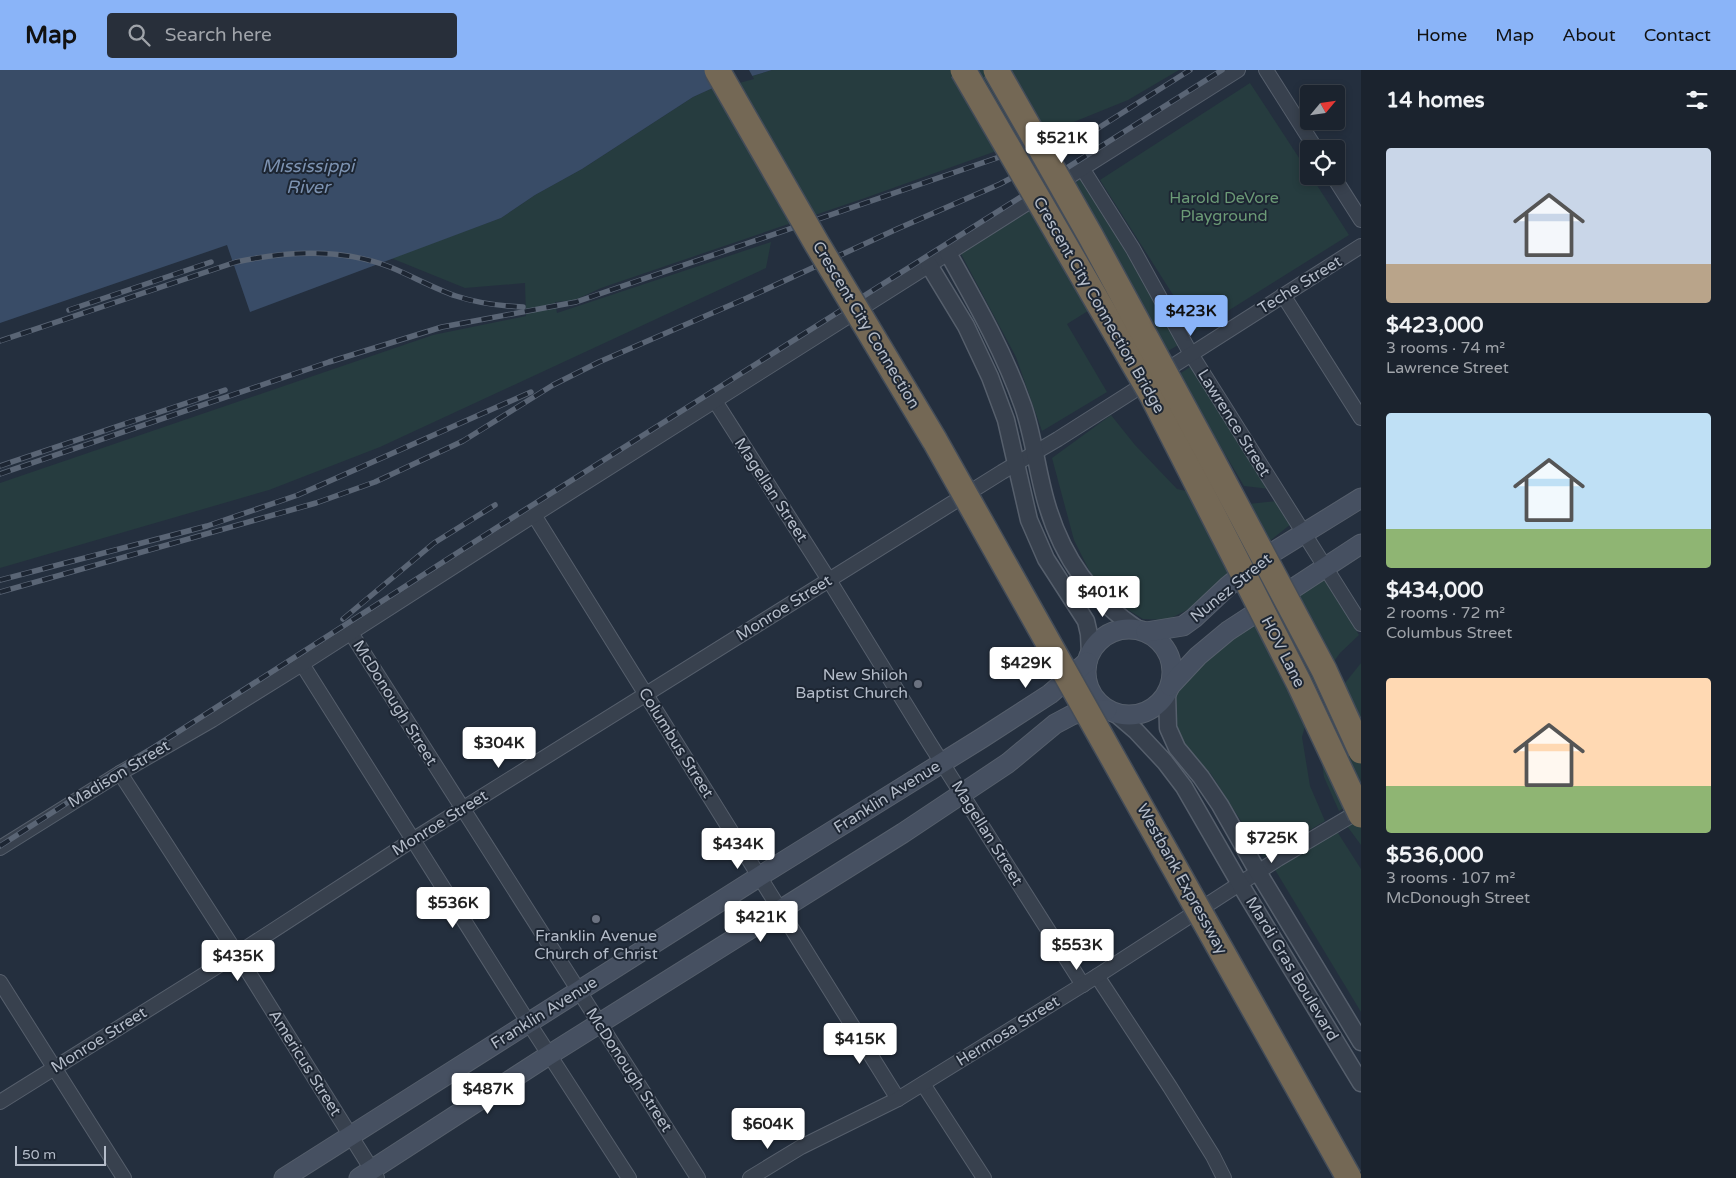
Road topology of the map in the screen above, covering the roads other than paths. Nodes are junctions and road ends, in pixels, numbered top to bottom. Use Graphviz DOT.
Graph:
graph roads {
  1 [pos="717,70"];
  2 [pos="963,70"];
  3 [pos="996,70"];
  4 [pos="1238,70"];
  5 [pos="1266,70"];
  6 [pos="1310,140"];
  7 [pos="1082,168"];
  8 [pos="1339,185"];
  9 [pos="1361,220"];
  10 [pos="1361,246"];
  11 [pos="948,253"];
  12 [pos="930,265"];
  13 [pos="1283,295"];
  14 [pos="1191,354"];
  15 [pos="715,401"];
  16 [pos="1361,418"];
  17 [pos="1036,452"];
  18 [pos="1016,464"];
  19 [pos="1202,490"];
  20 [pos="1361,498"];
  21 [pos="534,515"];
  22 [pos="1304,534"];
  23 [pos="1361,544"];
  24 [pos="1325,567"];
  25 [pos="829,580"];
  26 [pos="1014,581"];
  27 [pos="1361,624"];
  28 [pos="1142,631"];
  29 [pos="351,633"];
  30 [pos="1088,658"];
  31 [pos="302,664"];
  32 [pos="1168,690"];
  33 [pos="646,695"];
  34 [pos="1111,711"];
  35 [pos="1361,751"];
  36 [pos="942,763"];
  37 [pos="120,773"];
  38 [pos="962,794"];
  39 [pos="462,809"];
  40 [pos="1361,810"];
  41 [pos="1361,815"];
  42 [pos="414,839"];
  43 [pos="0,848"];
  44 [pos="1258,872"];
  45 [pos="760,876"];
  46 [pos="1240,884"];
  47 [pos="781,910"];
  48 [pos="237,954"];
  49 [pos="1096,976"];
  50 [pos="0,982"];
  51 [pos="1083,984"];
  52 [pos="578,991"];
  53 [pos="528,1022"];
  54 [pos="600,1024"];
  55 [pos="1361,1042"];
  56 [pos="549,1056"];
  57 [pos="55,1067"];
  58 [pos="1361,1083"];
  59 [pos="923,1084"];
  60 [pos="898,1099"];
  61 [pos="0,1102"];
  62 [pos="351,1136"];
  63 [pos="369,1175"];
  64 [pos="124,1178"];
  65 [pos="284,1178"];
  66 [pos="629,1178"];
  67 [pos="698,1178"];
  68 [pos="750,1178"];
  69 [pos="984,1178"];
  70 [pos="1224,1178"];
  71 [pos="1349,1178"];
  1 -- 26 [label="highway, Crescent City Connection, bridge"];
  2 -- 19 [label="highway, Crescent City Connection Bridge, bridge"];
  3 -- 35 [label="highway, bridge"];
  4 -- 7 [label="street, Madison Street"];
  5 -- 6 [label="street"];
  7 -- 11 [label="street, Madison Street"];
  7 -- 14 [label="street, Lawrence Street"];
  8 -- 9 [label="street"];
  10 -- 13 [label="street, Teche Street"];
  11 -- 12 [label="street, Madison Street"];
  11 -- 17 [label="street"];
  12 -- 15 [label="street, Madison Street"];
  12 -- 18 [label="street"];
  13 -- 14 [label="street, Teche Street"];
  13 -- 16 [label="street"];
  14 -- 17 [label="street, Teche Street"];
  14 -- 22 [label="street, Lawrence Street"];
  15 -- 21 [label="street, Madison Street"];
  15 -- 25 [label="street, Magellan Street"];
  17 -- 18 [label="street, Monroe Street"];
  17 -- 28 [label="street"];
  18 -- 25 [label="street, Monroe Street"];
  18 -- 30 [label="street"];
  19 -- 41 [label="highway, HOV Lane, bridge"];
  20 -- 22 [label="main road, Nunez Street"];
  21 -- 29 [label="street, Madison Street"];
  21 -- 33 [label="street, Columbus Street"];
  22 -- 24 [label="street, Lawrence Street"];
  22 -- 28 [label="main road, Nunez Street"];
  23 -- 24 [label="main road, Nunez Street"];
  24 -- 27 [label="street, Lawrence Street"];
  24 -- 32 [label="main road, Nunez Street"];
  25 -- 33 [label="street, Monroe Street"];
  25 -- 36 [label="street, Magellan Street"];
  26 -- 71 [label="highway, Westbank Expressway, bridge"];
  28 -- 30 [label="main road"];
  28 -- 32 [label="main road"];
  29 -- 31 [label="street, Madison Street"];
  29 -- 39 [label="street, McDonough Street"];
  30 -- 34 [label="main road"];
  30 -- 36 [label="main road, Franklin Avenue"];
  31 -- 37 [label="street, Madison Street"];
  31 -- 42 [label="street"];
  32 -- 34 [label="main road"];
  32 -- 44 [label="street, Mardi Gras Boulevard"];
  33 -- 39 [label="street, Monroe Street"];
  33 -- 45 [label="street, Columbus Street"];
  34 -- 38 [label="main road"];
  34 -- 46 [label="street, Mardi Gras Boulevard"];
  36 -- 38 [label="street, Magellan Street"];
  36 -- 45 [label="main road, Franklin Avenue"];
  37 -- 43 [label="street, Madison Street"];
  37 -- 48 [label="street, Americus Street"];
  38 -- 47 [label="main road"];
  38 -- 51 [label="street, Magellan Street"];
  39 -- 42 [label="street, Monroe Street"];
  39 -- 52 [label="street, McDonough Street"];
  40 -- 44 [label="street, Hermosa Street"];
  42 -- 48 [label="street, Monroe Street"];
  42 -- 53 [label="street"];
  44 -- 46 [label="street, Hermosa Street"];
  44 -- 55 [label="street, Mardi Gras Boulevard"];
  45 -- 47 [label="street, Columbus Street"];
  45 -- 52 [label="main road, Franklin Avenue"];
  46 -- 49 [label="street, Hermosa Street"];
  46 -- 58 [label="street, Mardi Gras Boulevard"];
  47 -- 54 [label="main road"];
  47 -- 60 [label="street, Columbus Street"];
  48 -- 57 [label="street, Monroe Street"];
  48 -- 62 [label="street, Americus Street"];
  49 -- 51 [label="street, Hermosa Street"];
  49 -- 70 [label="street"];
  50 -- 57 [label="street"];
  51 -- 59 [label="street, Hermosa Street"];
  52 -- 53 [label="main road, Franklin Avenue"];
  52 -- 54 [label="street, McDonough Street"];
  53 -- 56 [label="street"];
  53 -- 62 [label="main road, Franklin Avenue"];
  54 -- 56 [label="main road"];
  54 -- 67 [label="street, McDonough Street"];
  56 -- 63 [label="main road"];
  56 -- 66 [label="street"];
  57 -- 61 [label="street, Monroe Street"];
  57 -- 64 [label="street"];
  59 -- 60 [label="street, Hermosa Street"];
  59 -- 69 [label="street"];
  60 -- 68 [label="street, Hermosa Street"];
  62 -- 63 [label="street, Americus Street"];
  62 -- 65 [label="main road, Franklin Avenue"];
}
